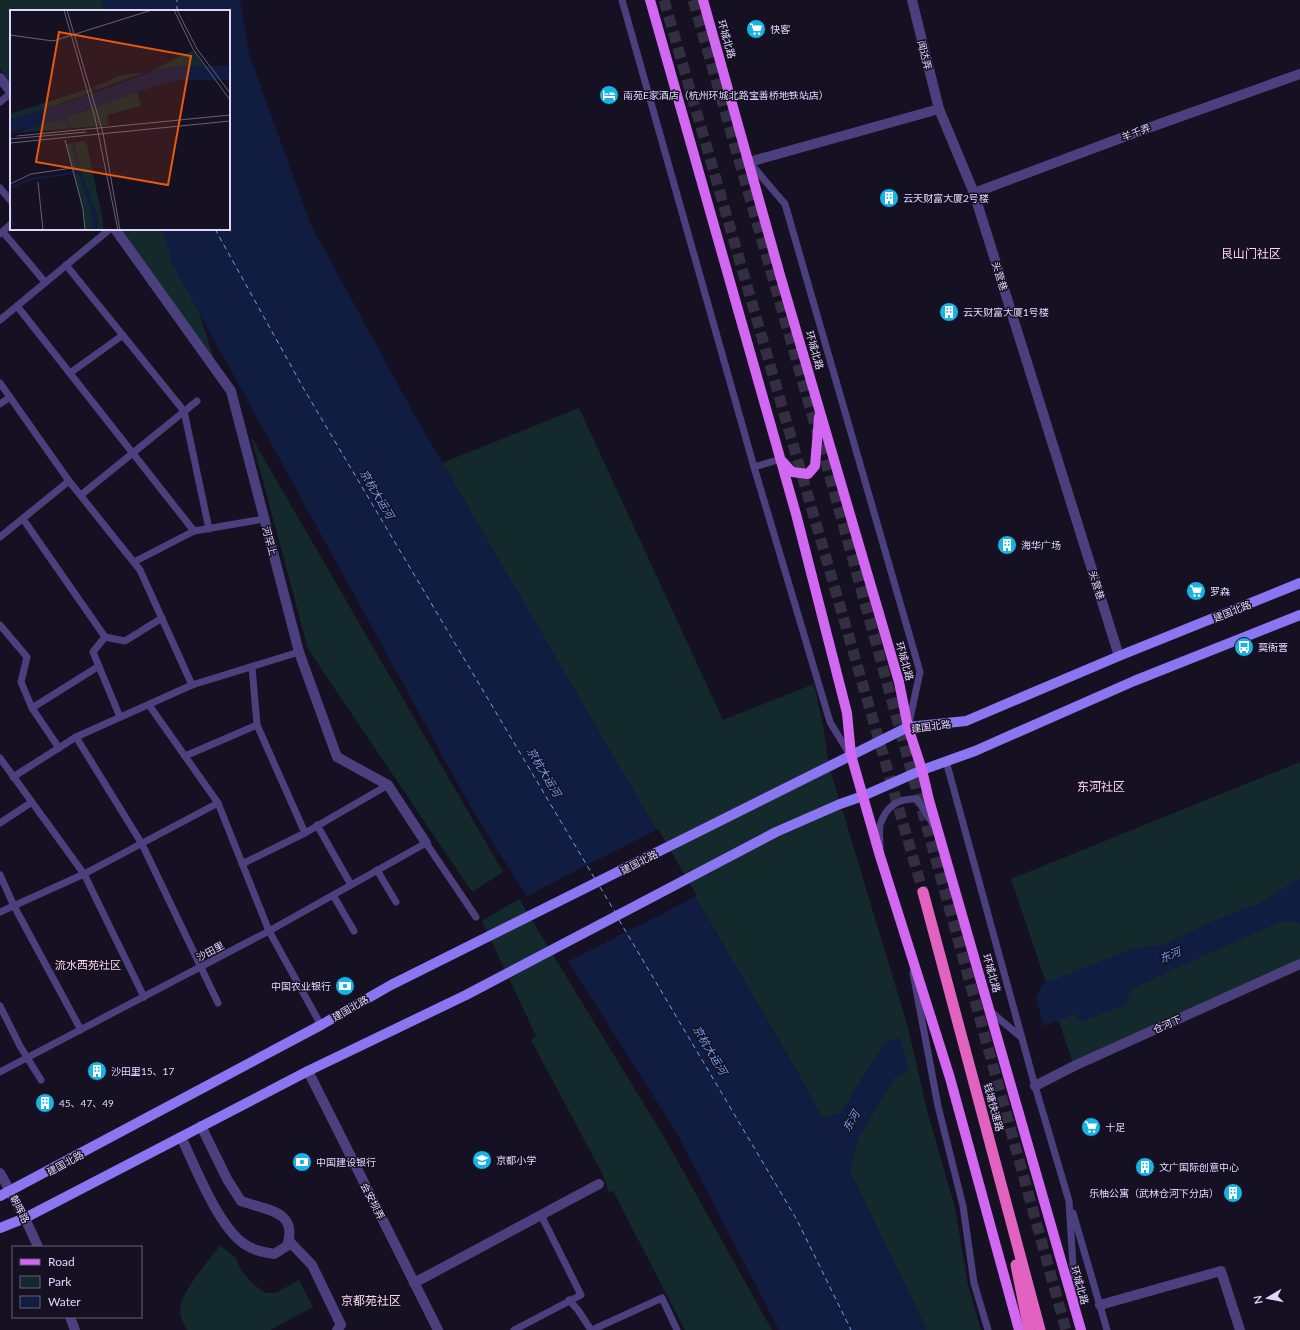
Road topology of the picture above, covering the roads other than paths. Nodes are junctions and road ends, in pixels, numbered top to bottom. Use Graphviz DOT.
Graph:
graph roads {
  1 [pos="622,0"];
  2 [pos="650,0"];
  3 [pos="703,0"];
  4 [pos="912,0"];
  5 [pos="1300,74"];
  6 [pos="0,78"];
  7 [pos="10,92"];
  8 [pos="10,94"];
  9 [pos="0,102"];
  10 [pos="939,110"];
  11 [pos="749,162"];
  12 [pos="0,188"];
  13 [pos="974,193"];
  14 [pos="10,200"];
  15 [pos="10,225"];
  16 [pos="109,230"];
  17 [pos="116,230"];
  18 [pos="1,233"];
  19 [pos="66,265"];
  20 [pos="45,282"];
  21 [pos="17,306"];
  22 [pos="0,320"];
  23 [pos="123,335"];
  24 [pos="70,373"];
  25 [pos="0,383"];
  26 [pos="10,397"];
  27 [pos="196,401"];
  28 [pos="0,404"];
  29 [pos="819,407"];
  30 [pos="184,411"];
  31 [pos="132,452"];
  32 [pos="781,459"];
  33 [pos="754,467"];
  34 [pos="69,481"];
  35 [pos="81,495"];
  36 [pos="23,519"];
  37 [pos="264,519"];
  38 [pos="209,529"];
  39 [pos="194,531"];
  40 [pos="0,537"];
  41 [pos="134,562"];
  42 [pos="1300,584"];
  43 [pos="1300,615"];
  44 [pos="162,618"];
  45 [pos="0,625"];
  46 [pos="105,637"];
  47 [pos="299,652"];
  48 [pos="1119,656"];
  49 [pos="99,666"];
  50 [pos="252,667"];
  51 [pos="192,685"];
  52 [pos="149,705"];
  53 [pos="32,708"];
  54 [pos="120,717"];
  55 [pos="257,726"];
  56 [pos="908,727"];
  57 [pos="76,737"];
  58 [pos="59,748"];
  59 [pos="851,755"];
  60 [pos="185,756"];
  61 [pos="0,758"];
  62 [pos="946,761"];
  63 [pos="922,770"];
  64 [pos="13,777"];
  65 [pos="388,785"];
  66 [pos="863,796"];
  67 [pos="32,802"];
  68 [pos="218,803"];
  69 [pos="0,824"];
  70 [pos="318,825"];
  71 [pos="305,833"];
  72 [pos="941,840"];
  73 [pos="426,843"];
  74 [pos="142,844"];
  75 [pos="880,856"];
  76 [pos="242,864"];
  77 [pos="377,870"];
  78 [pos="84,874"];
  79 [pos="0,876"];
  80 [pos="351,885"];
  81 [pos="923,892"];
  82 [pos="333,895"];
  83 [pos="396,902"];
  84 [pos="14,906"];
  85 [pos="0,912"];
  86 [pos="476,917"];
  87 [pos="354,931"];
  88 [pos="268,932"];
  89 [pos="907,942"];
  90 [pos="1300,964"];
  91 [pos="201,967"];
  92 [pos="144,997"];
  93 [pos="218,1003"];
  94 [pos="0,1006"];
  95 [pos="990,1011"];
  96 [pos="320,1025"];
  97 [pos="81,1030"];
  98 [pos="1022,1038"];
  99 [pos="28,1058"];
  100 [pos="308,1071"];
  101 [pos="0,1072"];
  102 [pos="41,1080"];
  103 [pos="1035,1086"];
  104 [pos="202,1126"];
  105 [pos="181,1137"];
  106 [pos="997,1164"];
  107 [pos="0,1173"];
  108 [pos="599,1184"];
  109 [pos="11,1192"];
  110 [pos="0,1196"];
  111 [pos="1069,1201"];
  112 [pos="541,1215"];
  113 [pos="25,1218"];
  114 [pos="0,1228"];
  115 [pos="289,1241"];
  116 [pos="38,1246"];
  117 [pos="414,1283"];
  118 [pos="569,1300"];
  119 [pos="1100,1305"];
  120 [pos="1076,1312"];
  121 [pos="70,1318"];
  122 [pos="75,1330"];
  123 [pos="338,1330"];
  124 [pos="438,1330"];
  125 [pos="514,1330"];
  126 [pos="591,1330"];
  127 [pos="676,1330"];
  128 [pos="988,1330"];
  129 [pos="1019,1330"];
  130 [pos="1029,1330"];
  131 [pos="1040,1330"];
  132 [pos="1081,1330"];
  133 [pos="1106,1330"];
  134 [pos="1240,1330"];
  1 -- 33 [label="lane"];
  2 -- 32 [label="main road"];
  3 -- 11 [label="main road, 环城北路"];
  4 -- 10 [label="street, 闻达弄"];
  5 -- 13 [label="street, 羊千弄"];
  6 -- 7 [label="street"];
  8 -- 9 [label="lane"];
  10 -- 11 [label="street"];
  10 -- 13 [label="street, 头营巷"];
  11 -- 29 [label="main road, 环城北路"];
  11 -- 56 [label="lane"];
  12 -- 14 [label="lane"];
  13 -- 48 [label="street, 头营巷"];
  15 -- 18 [label="lane"];
  16 -- 19 [label="lane"];
  17 -- 37 [label="street, 河罕上"];
  18 -- 20 [label="lane"];
  19 -- 20 [label="lane"];
  19 -- 23 [label="lane"];
  20 -- 21 [label="lane"];
  21 -- 22 [label="lane"];
  21 -- 24 [label="lane"];
  23 -- 24 [label="lane"];
  23 -- 30 [label="lane"];
  24 -- 31 [label="lane"];
  25 -- 26 [label="lane"];
  26 -- 28 [label="lane"];
  26 -- 34 [label="lane"];
  27 -- 30 [label="lane"];
  29 -- 32 [label="main road"];
  29 -- 56 [label="main road, 环城北路"];
  30 -- 31 [label="lane"];
  30 -- 38 [label="lane"];
  31 -- 35 [label="lane"];
  31 -- 39 [label="lane"];
  32 -- 33 [label="lane"];
  32 -- 59 [label="main road"];
  33 -- 59 [label="lane"];
  34 -- 35 [label="lane"];
  34 -- 36 [label="lane"];
  35 -- 41 [label="lane"];
  36 -- 40 [label="lane"];
  36 -- 46 [label="lane"];
  37 -- 38 [label="lane"];
  37 -- 47 [label="street, 河罕上"];
  38 -- 39 [label="lane"];
  39 -- 41 [label="lane"];
  41 -- 44 [label="lane"];
  42 -- 48 [label="main road, 建国北路"];
  43 -- 62 [label="main road"];
  44 -- 46 [label="lane"];
  44 -- 51 [label="lane"];
  45 -- 53 [label="lane"];
  46 -- 49 [label="lane"];
  47 -- 50 [label="lane"];
  47 -- 65 [label="street, 河罕上"];
  48 -- 56 [label="main road, 建国北路"];
  49 -- 53 [label="lane"];
  49 -- 54 [label="lane"];
  50 -- 51 [label="lane"];
  50 -- 55 [label="lane"];
  51 -- 52 [label="lane"];
  52 -- 54 [label="lane"];
  52 -- 60 [label="lane"];
  53 -- 58 [label="lane"];
  54 -- 57 [label="lane"];
  55 -- 60 [label="lane"];
  55 -- 71 [label="lane"];
  56 -- 59 [label="main road, 建国北路"];
  56 -- 63 [label="main road, 环城北路"];
  57 -- 58 [label="lane"];
  57 -- 74 [label="lane"];
  58 -- 64 [label="lane"];
  59 -- 66 [label="main road"];
  59 -- 96 [label="main road, 建国北路"];
  60 -- 68 [label="lane"];
  61 -- 64 [label="lane"];
  62 -- 63 [label="main road"];
  62 -- 98 [label="lane"];
  63 -- 66 [label="main road"];
  63 -- 72 [label="main road, 环城北路"];
  64 -- 67 [label="lane"];
  65 -- 70 [label="lane"];
  65 -- 73 [label="street, 河罕上"];
  66 -- 75 [label="main road"];
  66 -- 100 [label="main road"];
  67 -- 69 [label="lane"];
  67 -- 78 [label="lane"];
  68 -- 74 [label="lane"];
  68 -- 76 [label="lane"];
  70 -- 71 [label="lane"];
  70 -- 80 [label="lane"];
  71 -- 76 [label="lane"];
  72 -- 75 [label="lane"];
  72 -- 95 [label="main road, 环城北路"];
  73 -- 77 [label="lane, 沙田里"];
  73 -- 86 [label="lane"];
  74 -- 78 [label="lane"];
  74 -- 91 [label="lane"];
  75 -- 89 [label="main road"];
  76 -- 88 [label="lane"];
  77 -- 80 [label="lane, 沙田里"];
  77 -- 83 [label="lane"];
  78 -- 84 [label="lane"];
  78 -- 92 [label="lane"];
  79 -- 84 [label="lane"];
  80 -- 82 [label="lane, 沙田里"];
  81 -- 106 [label="highway, 钱塘快速路"];
  82 -- 87 [label="lane"];
  82 -- 88 [label="lane, 沙田里"];
  84 -- 85 [label="lane"];
  84 -- 97 [label="lane"];
  88 -- 91 [label="lane, 沙田里"];
  88 -- 96 [label="lane"];
  89 -- 128 [label="lane"];
  89 -- 129 [label="main road"];
  90 -- 103 [label="street, 仓河下"];
  91 -- 92 [label="lane, 沙田里"];
  91 -- 93 [label="lane"];
  92 -- 97 [label="lane, 沙田里"];
  94 -- 99 [label="lane"];
  95 -- 98 [label="lane"];
  95 -- 120 [label="main road, 环城北路"];
  96 -- 109 [label="main road, 建国北路"];
  97 -- 99 [label="lane, 沙田里"];
  98 -- 103 [label="lane"];
  99 -- 101 [label="lane, 沙田里"];
  99 -- 102 [label="lane"];
  100 -- 104 [label="main road"];
  100 -- 117 [label="street, 会安坝弄"];
  103 -- 111 [label="lane"];
  104 -- 105 [label="main road"];
  104 -- 115 [label="street"];
  105 -- 113 [label="main road"];
  105 -- 115 [label="street"];
  106 -- 130 [label="highway"];
  106 -- 131 [label="highway, 钱塘快速路"];
  107 -- 109 [label="street, 朝晖路"];
  108 -- 112 [label="street"];
  109 -- 110 [label="main road, 建国北路"];
  109 -- 113 [label="street, 朝晖路"];
  111 -- 119 [label="lane"];
  111 -- 120 [label="lane"];
  112 -- 117 [label="street"];
  112 -- 118 [label="lane"];
  113 -- 114 [label="main road"];
  113 -- 116 [label="street, 朝晖路"];
  115 -- 123 [label="street"];
  117 -- 124 [label="street, 会安坝弄"];
  118 -- 125 [label="lane"];
  118 -- 126 [label="lane"];
  119 -- 133 [label="lane"];
  119 -- 134 [label="street"];
  120 -- 132 [label="main road, 环城北路"];
  121 -- 122 [label="street"];
  126 -- 127 [label="lane"];
}
